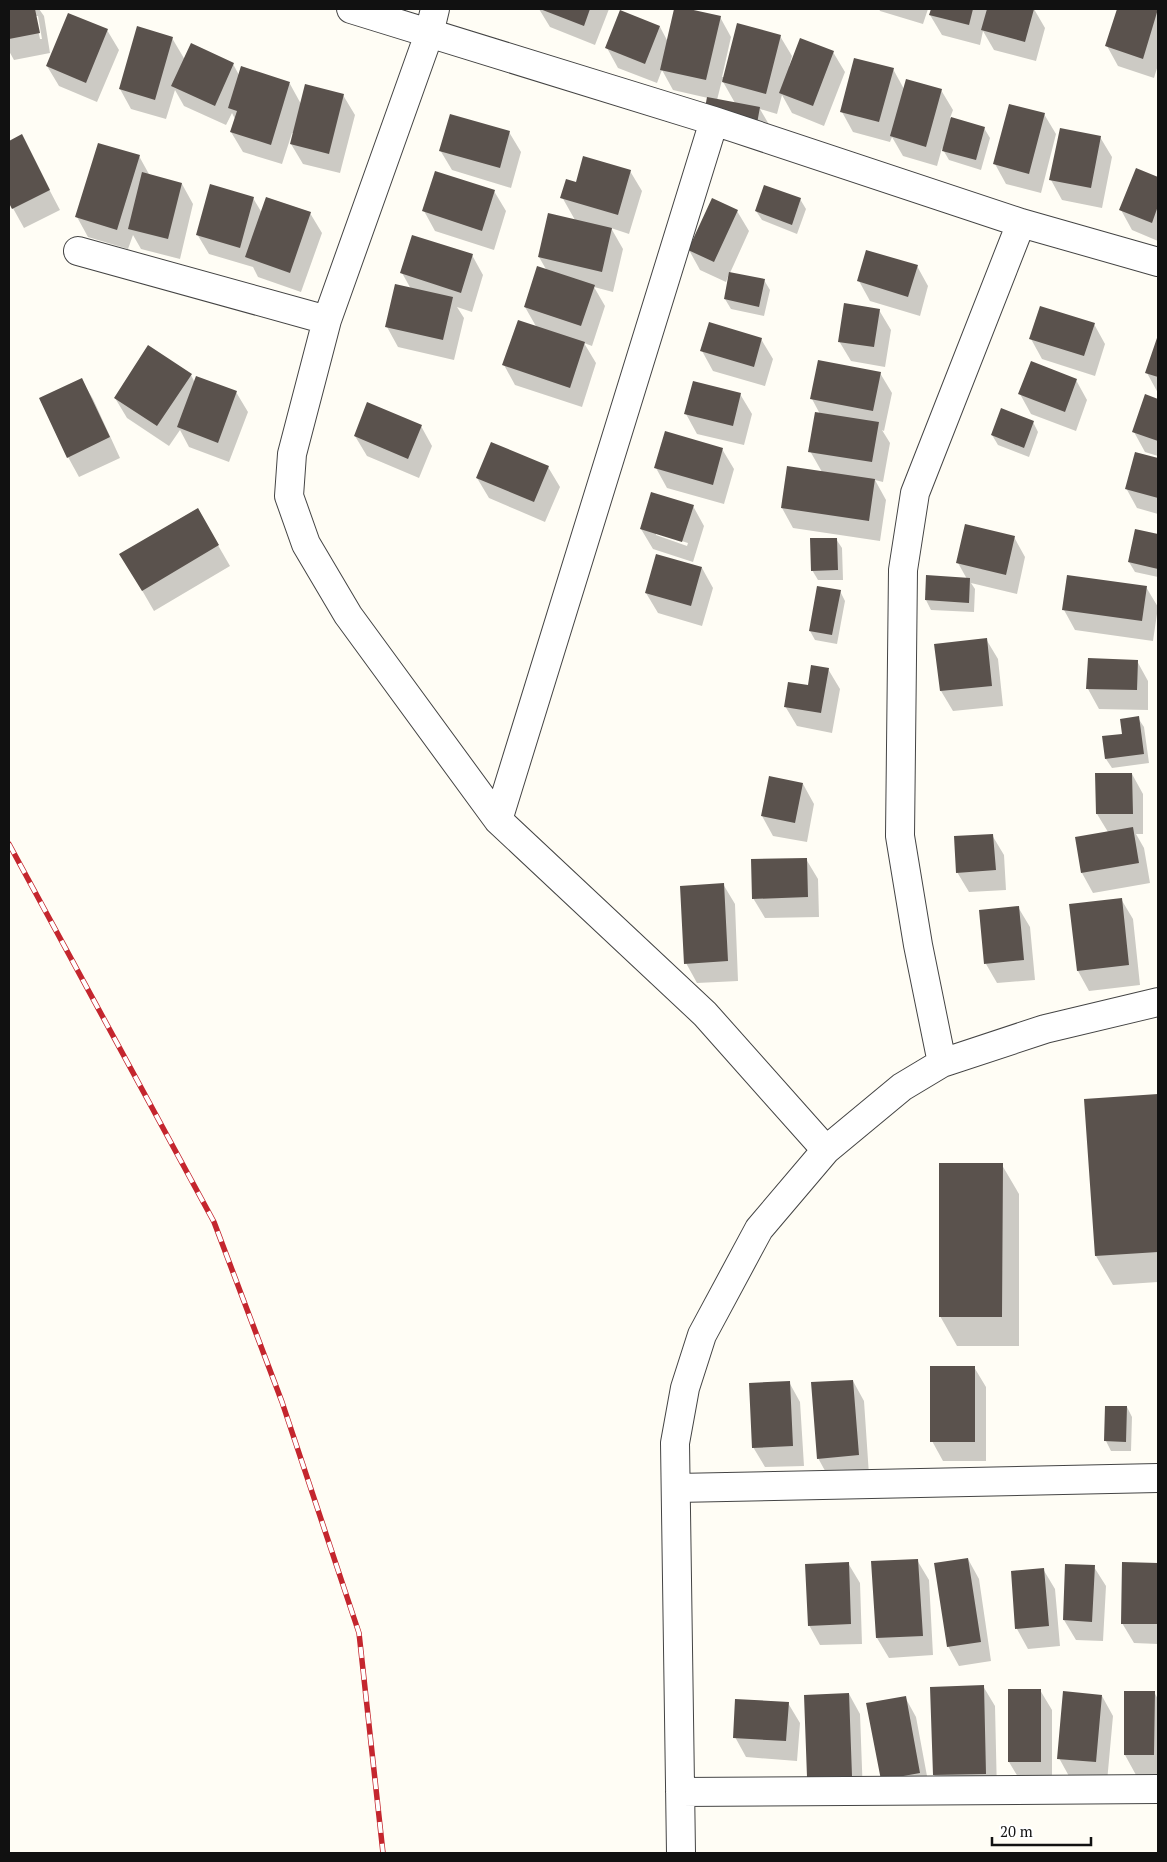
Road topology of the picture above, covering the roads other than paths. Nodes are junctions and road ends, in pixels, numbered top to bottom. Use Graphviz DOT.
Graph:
graph roads {
  1 [pos="351,9"];
  2 [pos="432,21"];
  3 [pos="714,120"];
  4 [pos="1021,222"];
  5 [pos="78,251"];
  6 [pos="1158,262"];
  7 [pos="327,320"];
  8 [pos="498,820"];
  9 [pos="1158,1002"];
  10 [pos="942,1063"];
  11 [pos="826,1150"];
  12 [pos="1158,1478"];
  13 [pos="676,1488"];
  14 [pos="1158,1789"];
  15 [pos="680,1792"];
  16 [pos="681,1853"];
  1 -- 2 [label="street"];
  2 -- 3 [label="street"];
  2 -- 7 [label="street"];
  3 -- 4 [label="street"];
  3 -- 8 [label="street"];
  4 -- 6 [label="street"];
  4 -- 10 [label="street"];
  5 -- 7 [label="street"];
  7 -- 8 [label="street"];
  8 -- 11 [label="street"];
  9 -- 10 [label="street"];
  10 -- 11 [label="street"];
  11 -- 13 [label="street"];
  12 -- 13 [label="street"];
  13 -- 15 [label="street"];
  14 -- 15 [label="street"];
  15 -- 16 [label="street"];
}
